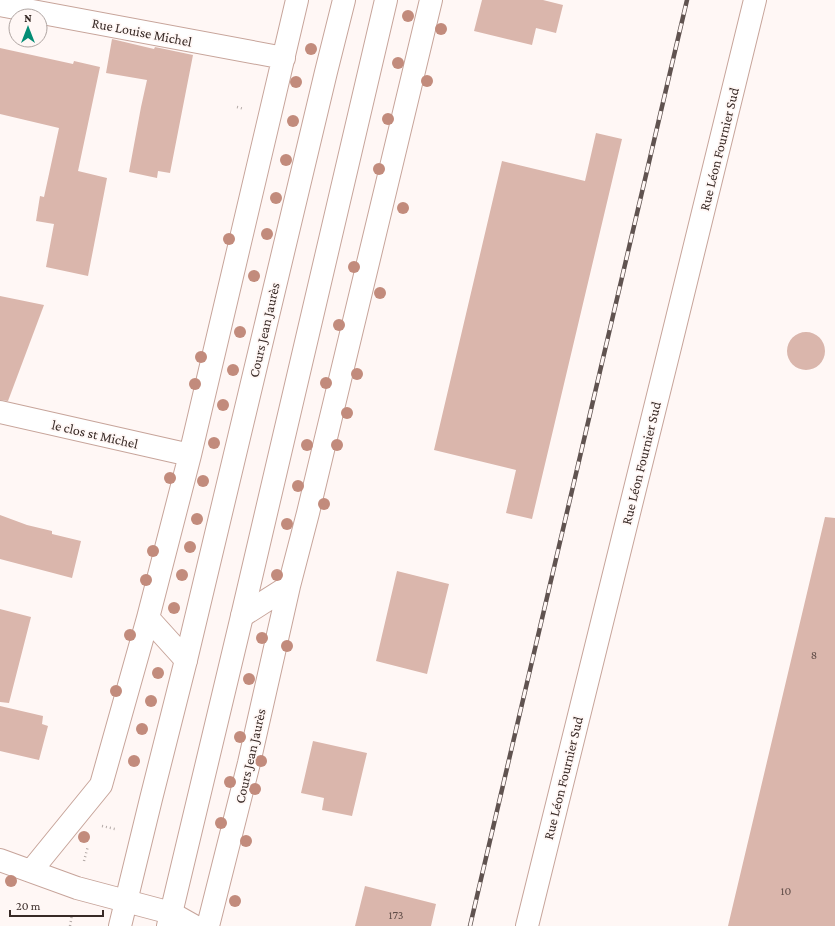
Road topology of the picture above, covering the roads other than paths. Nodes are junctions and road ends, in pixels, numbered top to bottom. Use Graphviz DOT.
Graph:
graph roads {
  1 [pos="297,0"];
  2 [pos="344,0"];
  3 [pos="386,0"];
  4 [pos="431,0"];
  5 [pos="755,0"];
  6 [pos="0,5"];
  7 [pos="284,58"];
  8 [pos="0,412"];
  9 [pos="190,455"];
  10 [pos="289,586"];
  11 [pos="242,616"];
  12 [pos="148,618"];
  13 [pos="186,660"];
  14 [pos="0,860"];
  15 [pos="31,872"];
  16 [pos="126,901"];
  17 [pos="170,920"];
  18 [pos="120,926"];
  19 [pos="194,926"];
  20 [pos="208,926"];
  21 [pos="527,926"];
  1 -- 7 [label="street"];
  2 -- 13 [label="street, Cours Jean Jaurès"];
  3 -- 11 [label="street"];
  4 -- 10 [label="street, Cours Jean Jaurès"];
  5 -- 21 [label="street, Rue Léon Fournier Sud"];
  6 -- 7 [label="street, Rue Louise Michel"];
  7 -- 9 [label="street"];
  8 -- 9 [label="street, le clos st Michel"];
  9 -- 12 [label="street"];
  10 -- 11 [label="street"];
  10 -- 20 [label="street, Cours Jean Jaurès"];
  11 -- 17 [label="street"];
  12 -- 13 [label="street"];
  12 -- 15 [label="street"];
  13 -- 16 [label="street, Cours Jean Jaurès"];
  14 -- 15 [label="street"];
  15 -- 16 [label="street"];
  16 -- 17 [label="street"];
  16 -- 18 [label="street, Cours Jean Jaurès"];
  17 -- 19 [label="street"];
}
